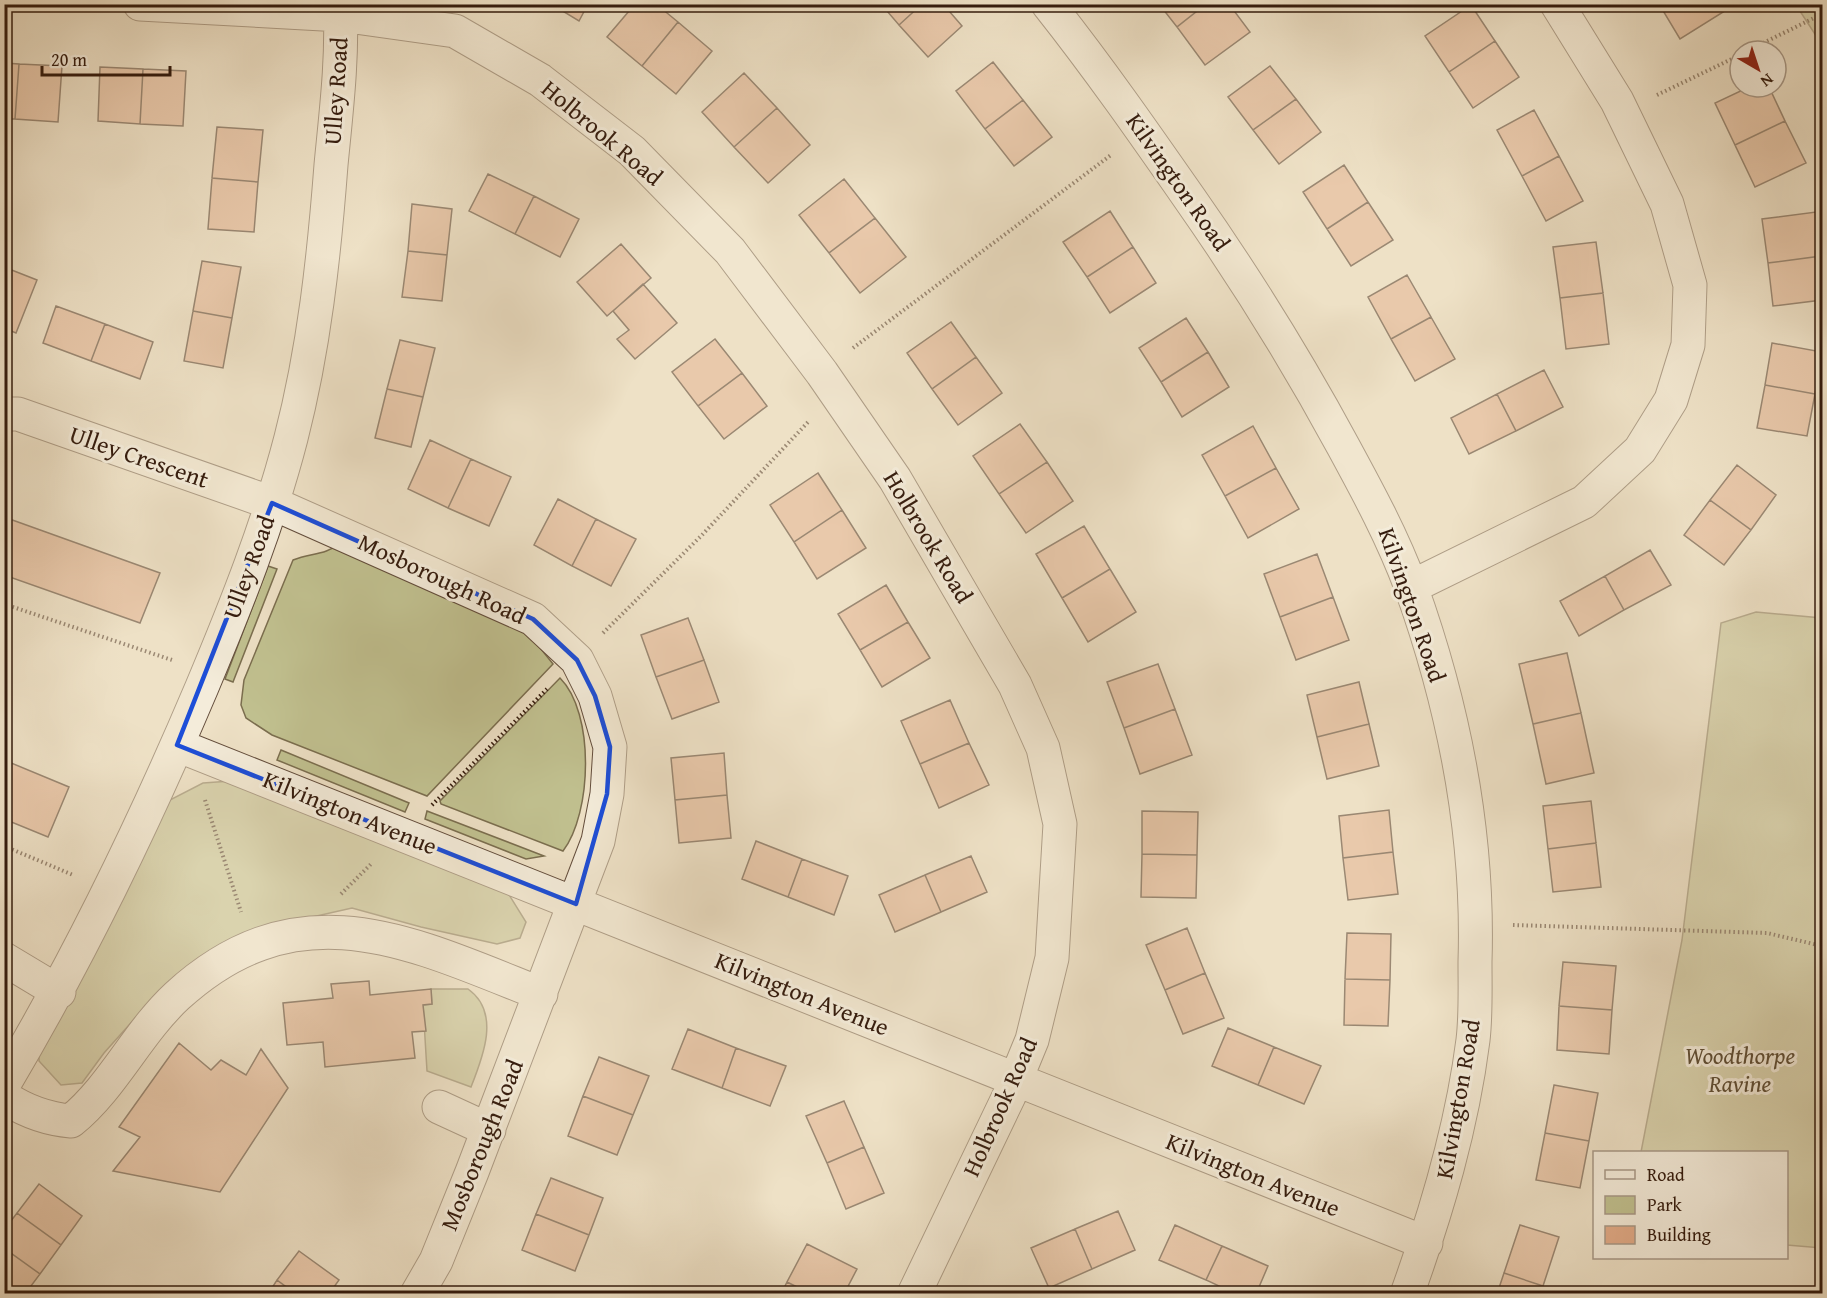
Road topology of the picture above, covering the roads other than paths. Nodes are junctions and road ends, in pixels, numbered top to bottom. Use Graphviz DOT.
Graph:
graph roads {
  1 [pos="140,4"];
  2 [pos="1048,4"];
  3 [pos="1557,4"];
  4 [pos="340,10"];
  5 [pos="4,414"];
  6 [pos="272,503"];
  7 [pos="1411,587"];
  8 [pos="177,745"];
  9 [pos="576,904"];
  10 [pos="4,959"];
  11 [pos="59,992"];
  12 [pos="541,994"];
  13 [pos="1017,1080"];
  14 [pos="4,1084"];
  15 [pos="4,1097"];
  16 [pos="439,1107"];
  17 [pos="489,1130"];
  18 [pos="1426,1243"];
  19 [pos="417,1293"];
  20 [pos="914,1293"];
  21 [pos="1407,1293"];
  1 -- 4 [label="street, Holbrook Road"];
  2 -- 7 [label="street, Kilvington Road"];
  3 -- 7 [label="street"];
  4 -- 6 [label="street, Ulley Road"];
  4 -- 13 [label="street, Holbrook Road"];
  5 -- 6 [label="street, Ulley Crescent"];
  6 -- 8 [label="street, Ulley Road"];
  6 -- 9 [label="street, Mosborough Road"];
  7 -- 18 [label="street, Kilvington Road"];
  8 -- 9 [label="street, Kilvington Avenue"];
  8 -- 11 [label="street, Ulley Road"];
  9 -- 12 [label="street, Mosborough Road"];
  9 -- 13 [label="street, Kilvington Avenue"];
  10 -- 11 [label="street"];
  11 -- 14 [label="street, Ulley Road"];
  12 -- 15 [label="street"];
  12 -- 17 [label="street, Mosborough Road"];
  13 -- 18 [label="street, Kilvington Avenue"];
  13 -- 20 [label="street, Holbrook Road"];
  16 -- 17 [label="street"];
  17 -- 19 [label="street, Mosborough Road"];
  18 -- 21 [label="street, Kilvington Road"];
}
